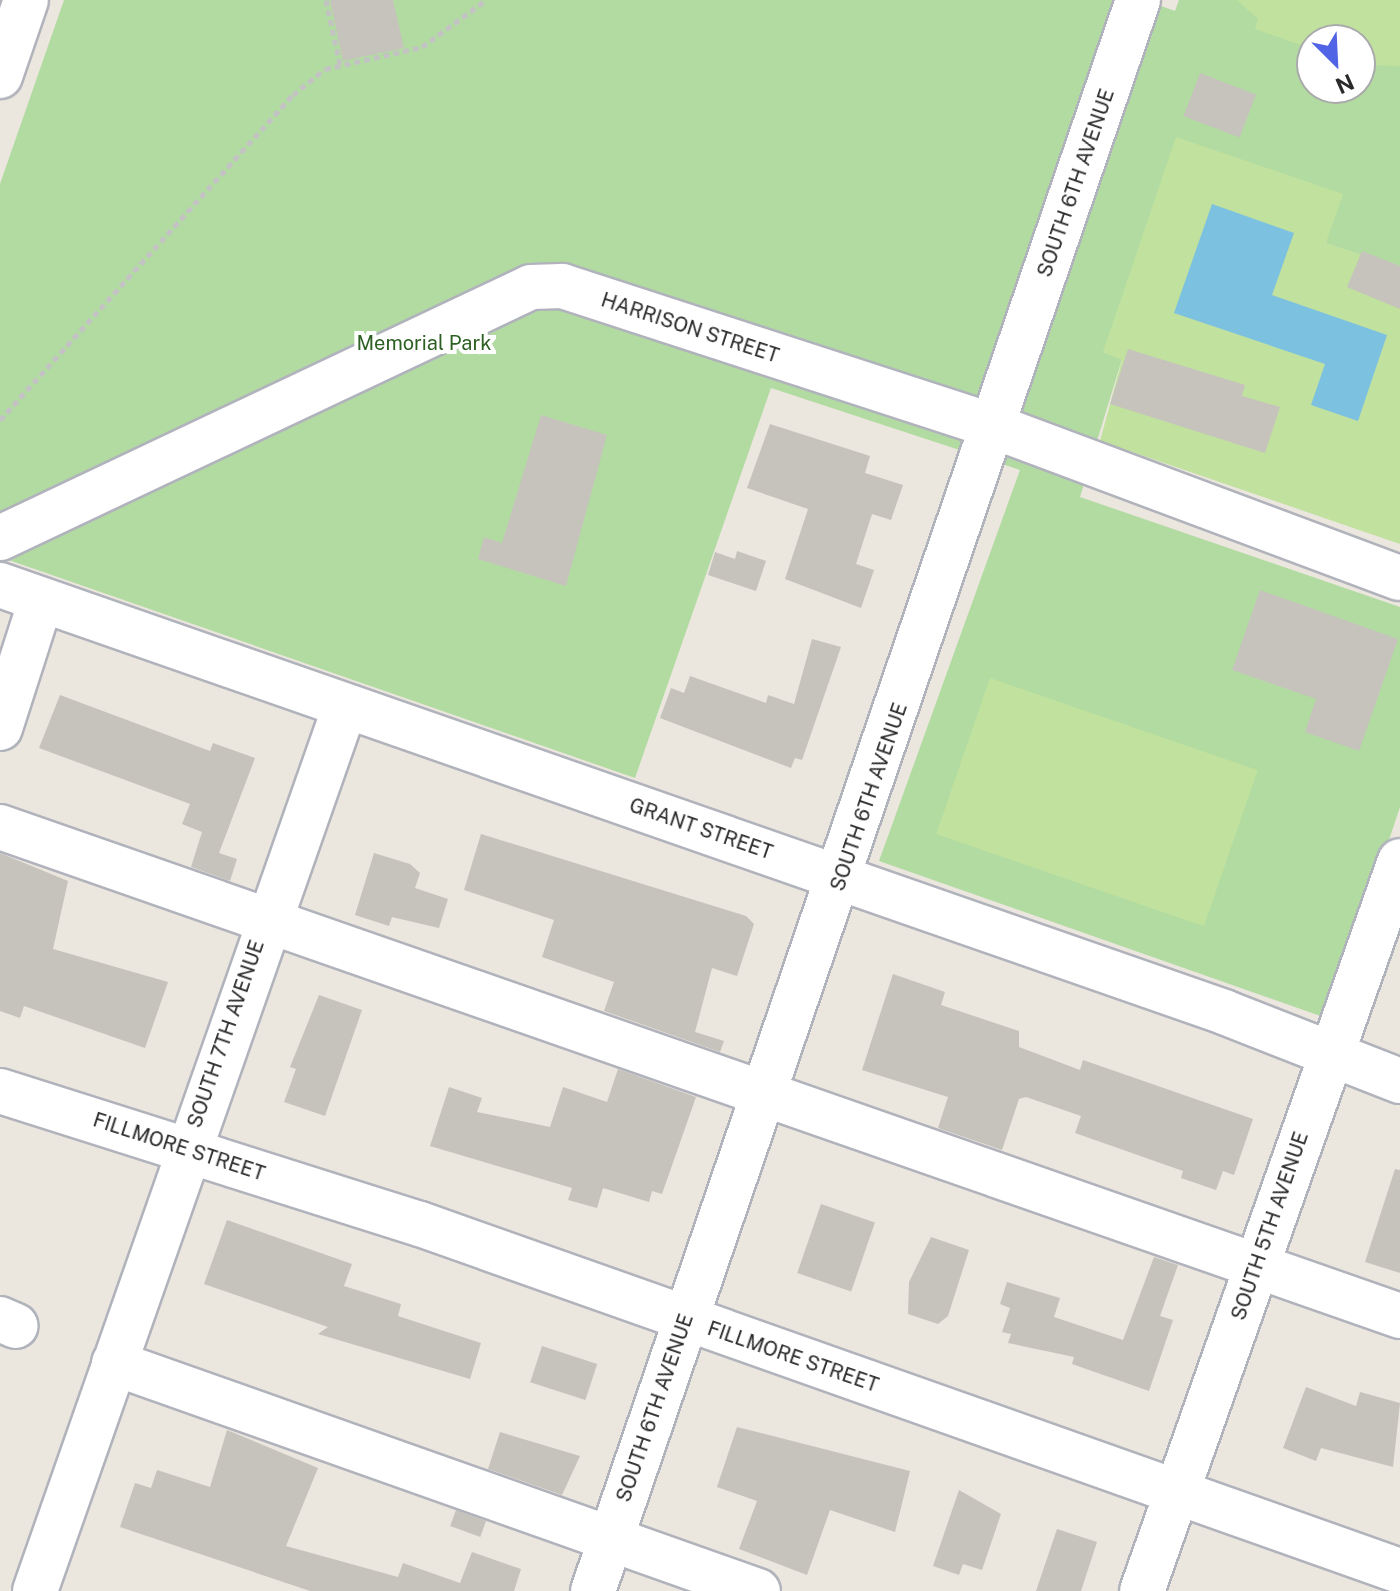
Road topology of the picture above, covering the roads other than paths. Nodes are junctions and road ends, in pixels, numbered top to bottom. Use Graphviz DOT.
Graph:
graph roads {
  1 [pos="26,0"];
  2 [pos="1138,0"];
  3 [pos="0,76"];
  4 [pos="993,426"];
  5 [pos="0,538"];
  6 [pos="1400,578"];
  7 [pos="0,585"];
  8 [pos="41,600"];
  9 [pos="345,707"];
  10 [pos="0,728"];
  11 [pos="0,827"];
  12 [pos="1400,861"];
  13 [pos="842,878"];
  14 [pos="266,919"];
  15 [pos="1331,1054"];
  16 [pos="1400,1081"];
  17 [pos="0,1091"];
  18 [pos="764,1092"];
  19 [pos="185,1149"];
  20 [pos="1257,1265"];
  21 [pos="1400,1316"];
  22 [pos="684,1320"];
  23 [pos="114,1363"];
  24 [pos="1177,1489"];
  25 [pos="610,1540"];
  26 [pos="1400,1571"];
  27 [pos="30,1585"];
  28 [pos="593,1591"];
  29 [pos="758,1591"];
  30 [pos="1142,1591"];
  1 -- 3 [label="street"];
  2 -- 4 [label="street, SOUTH 6TH AVENUE"];
  4 -- 5 [label="street, HARRISON STREET"];
  4 -- 6 [label="street, HARRISON STREET"];
  4 -- 13 [label="street, SOUTH 6TH AVENUE"];
  7 -- 8 [label="street, GRANT STREET"];
  8 -- 9 [label="street, GRANT STREET"];
  8 -- 10 [label="street"];
  9 -- 13 [label="street, GRANT STREET"];
  9 -- 14 [label="street, SOUTH 7TH AVENUE"];
  11 -- 14 [label="street"];
  12 -- 15 [label="street, SOUTH 5TH AVENUE"];
  13 -- 15 [label="street, GRANT STREET"];
  13 -- 18 [label="street, SOUTH 6TH AVENUE"];
  14 -- 18 [label="street"];
  14 -- 19 [label="street, SOUTH 7TH AVENUE"];
  15 -- 16 [label="street, GRANT STREET"];
  15 -- 20 [label="street, SOUTH 5TH AVENUE"];
  17 -- 19 [label="street, FILLMORE STREET"];
  18 -- 20 [label="street"];
  18 -- 22 [label="street, SOUTH 6TH AVENUE"];
  19 -- 22 [label="street, FILLMORE STREET"];
  19 -- 23 [label="street, SOUTH 7TH AVENUE"];
  20 -- 21 [label="street"];
  20 -- 24 [label="street, SOUTH 5TH AVENUE"];
  22 -- 24 [label="street, FILLMORE STREET"];
  22 -- 25 [label="street, SOUTH 6TH AVENUE"];
  23 -- 25 [label="street"];
  23 -- 27 [label="street, SOUTH 7TH AVENUE"];
  24 -- 26 [label="street, FILLMORE STREET"];
  24 -- 30 [label="street, SOUTH 5TH AVENUE"];
  25 -- 28 [label="street, SOUTH 6TH AVENUE"];
  25 -- 29 [label="street"];
}
